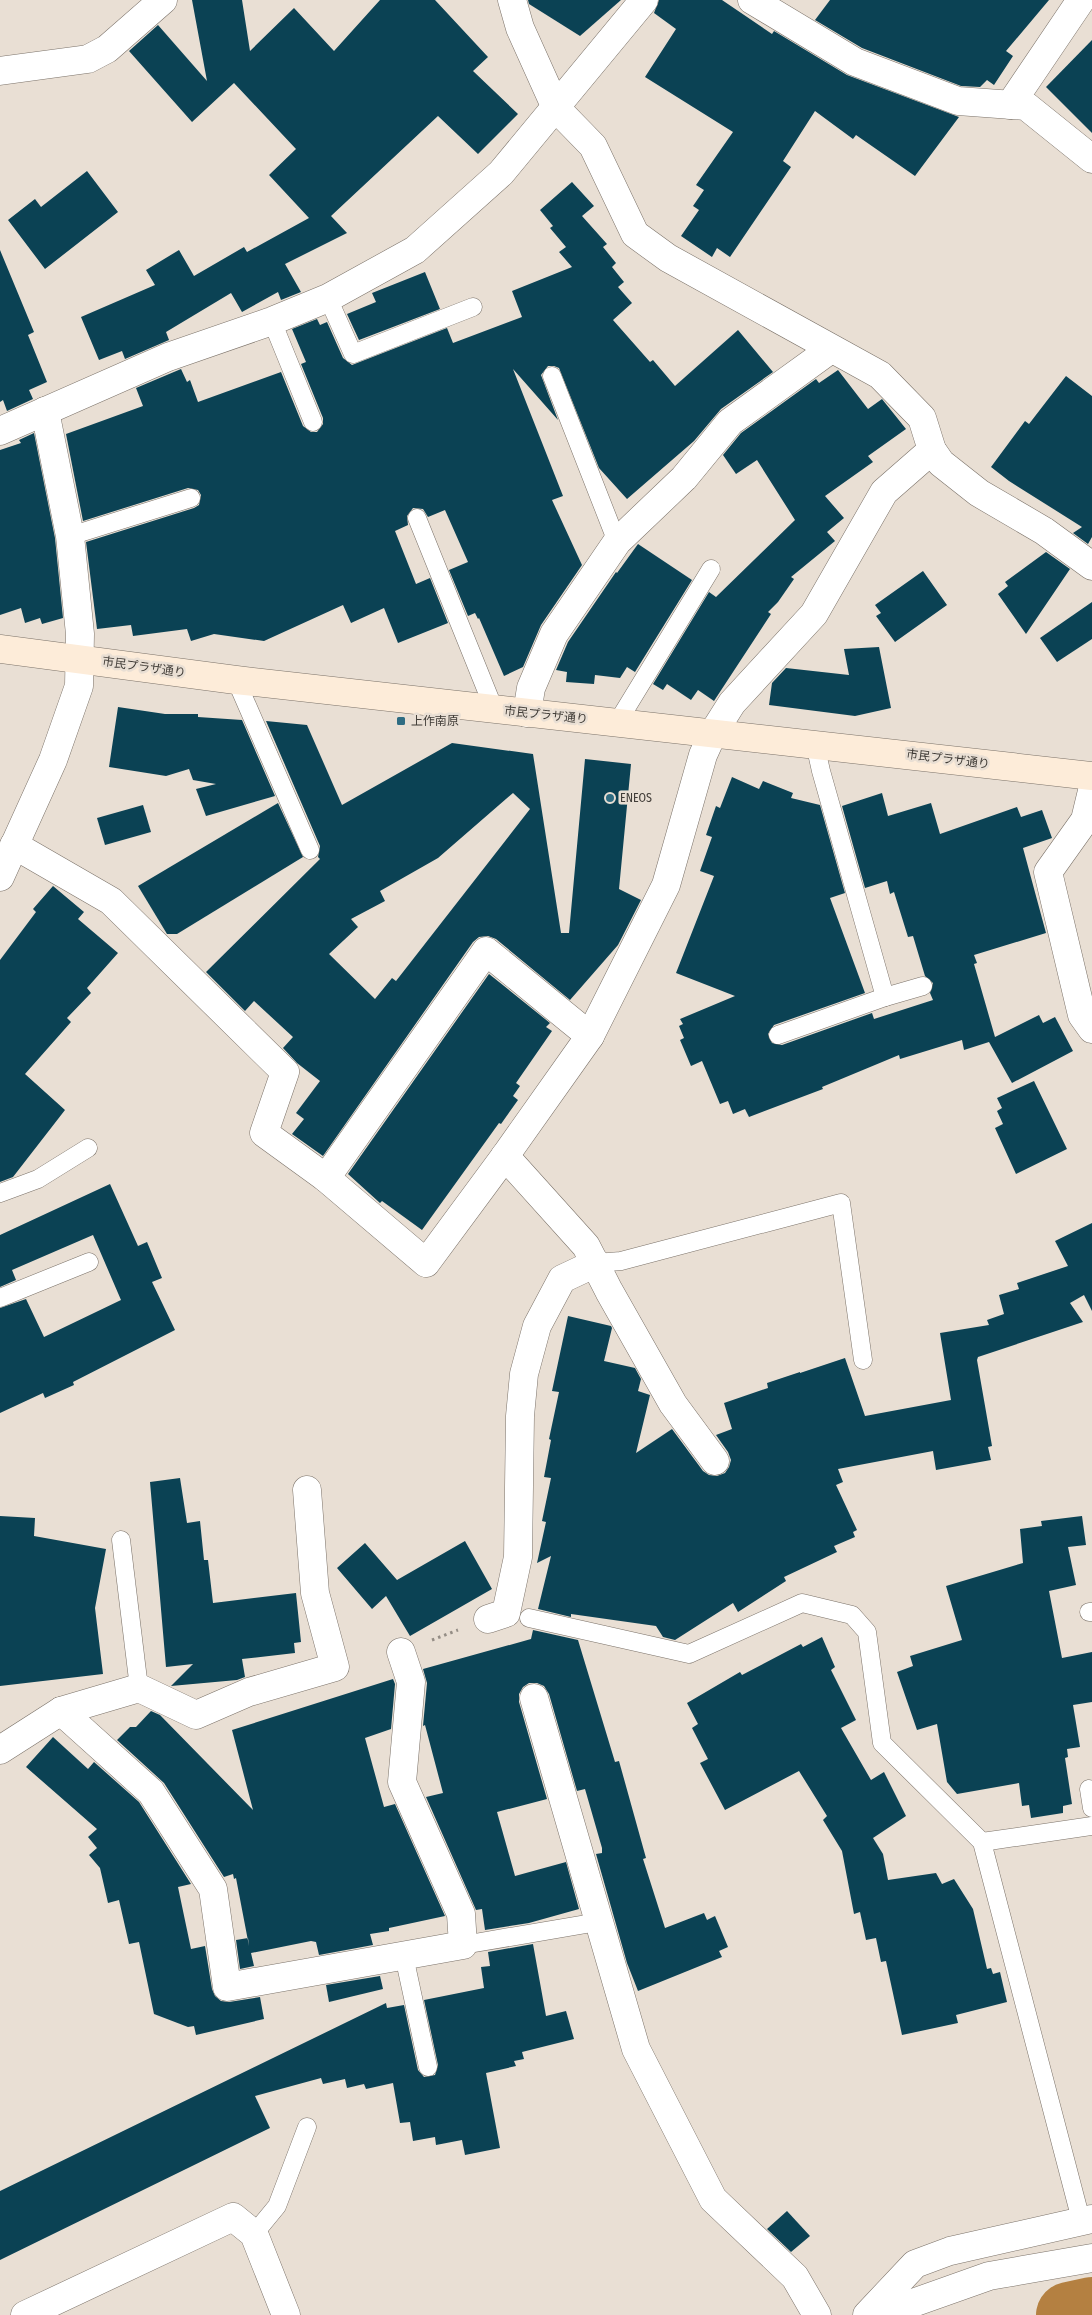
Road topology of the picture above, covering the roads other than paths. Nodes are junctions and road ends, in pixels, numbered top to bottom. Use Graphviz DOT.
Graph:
graph roads {
  1 [pos="163,0"];
  2 [pos="512,0"];
  3 [pos="644,0"];
  4 [pos="752,0"];
  5 [pos="1081,0"];
  6 [pos="0,71"];
  7 [pos="1010,105"];
  8 [pos="556,108"];
  9 [pos="1092,159"];
  10 [pos="328,298"];
  11 [pos="473,307"];
  12 [pos="272,321"];
  13 [pos="831,349"];
  14 [pos="552,376"];
  15 [pos="45,411"];
  16 [pos="313,422"];
  17 [pos="0,431"];
  18 [pos="932,450"];
  19 [pos="191,498"];
  20 [pos="417,518"];
  21 [pos="70,536"];
  22 [pos="617,542"];
  23 [pos="1092,566"];
  24 [pos="711,569"];
  25 [pos="0,649"];
  26 [pos="81,658"];
  27 [pos="236,680"];
  28 [pos="494,709"];
  29 [pos="527,712"];
  30 [pos="617,723"];
  31 [pos="713,733"];
  32 [pos="815,744"];
  33 [pos="1092,776"];
  34 [pos="1092,792"];
  35 [pos="14,845"];
  36 [pos="310,850"];
  37 [pos="0,877"];
  38 [pos="923,986"];
  39 [pos="885,997"];
  40 [pos="1092,1029"];
  41 [pos="778,1035"];
  42 [pos="590,1036"];
  43 [pos="88,1148"];
  44 [pos="505,1156"];
  45 [pos="326,1178"];
  46 [pos="0,1193"];
  47 [pos="89,1262"];
  48 [pos="596,1263"];
  49 [pos="0,1298"];
  50 [pos="863,1360"];
  51 [pos="715,1461"];
  52 [pos="307,1490"];
  53 [pos="121,1540"];
  54 [pos="508,1616"];
  55 [pos="401,1652"];
  56 [pos="139,1688"];
  57 [pos="534,1698"];
  58 [pos="61,1711"];
  59 [pos="0,1750"];
  60 [pos="1089,1789"];
  61 [pos="1092,1808"];
  62 [pos="1092,1826"];
  63 [pos="982,1842"];
  64 [pos="598,1922"];
  65 [pos="463,1945"];
  66 [pos="404,1956"];
  67 [pos="428,2067"];
  68 [pos="307,2127"];
  69 [pos="1087,2220"];
  70 [pos="254,2234"];
  71 [pos="1092,2258"];
  72 [pos="25,2315"];
  73 [pos="286,2315"];
  74 [pos="817,2315"];
  75 [pos="867,2315"];
  76 [pos="879,2315"];
  1 -- 6 [label="street"];
  2 -- 8 [label="street"];
  3 -- 8 [label="street"];
  4 -- 7 [label="street"];
  5 -- 7 [label="street"];
  7 -- 9 [label="street"];
  8 -- 10 [label="street"];
  8 -- 13 [label="street"];
  10 -- 11 [label="lane"];
  10 -- 12 [label="street"];
  12 -- 15 [label="street"];
  12 -- 16 [label="lane"];
  13 -- 18 [label="street"];
  13 -- 22 [label="street"];
  14 -- 22 [label="lane"];
  15 -- 17 [label="street"];
  15 -- 21 [label="street"];
  18 -- 23 [label="street"];
  18 -- 31 [label="street"];
  19 -- 21 [label="lane"];
  20 -- 28 [label="lane"];
  21 -- 26 [label="street"];
  22 -- 29 [label="street"];
  24 -- 30 [label="lane"];
  25 -- 26 [label="street, 市民プラザ通り"];
  26 -- 27 [label="street, 市民プラザ通り"];
  26 -- 35 [label="street"];
  27 -- 28 [label="street, 市民プラザ通り"];
  27 -- 36 [label="lane"];
  28 -- 29 [label="street, 市民プラザ通り"];
  29 -- 30 [label="street, 市民プラザ通り"];
  30 -- 31 [label="street, 市民プラザ通り"];
  31 -- 32 [label="street, 市民プラザ通り"];
  31 -- 42 [label="street"];
  32 -- 33 [label="street, 市民プラザ通り"];
  32 -- 39 [label="lane"];
  34 -- 40 [label="street"];
  35 -- 37 [label="street"];
  35 -- 45 [label="street"];
  38 -- 39 [label="lane"];
  39 -- 41 [label="lane"];
  42 -- 44 [label="street"];
  42 -- 45 [label="street"];
  43 -- 46 [label="lane"];
  44 -- 45 [label="street"];
  44 -- 48 [label="street"];
  47 -- 49 [label="lane"];
  48 -- 50 [label="lane"];
  48 -- 51 [label="street"];
  48 -- 54 [label="street"];
  52 -- 56 [label="street"];
  53 -- 56 [label="lane"];
  54 -- 63 [label="lane"];
  55 -- 65 [label="street"];
  56 -- 58 [label="street"];
  57 -- 64 [label="street"];
  58 -- 59 [label="street"];
  58 -- 66 [label="street"];
  60 -- 61 [label="lane"];
  62 -- 63 [label="lane"];
  63 -- 69 [label="lane"];
  64 -- 65 [label="lane"];
  64 -- 74 [label="street"];
  65 -- 66 [label="street"];
  66 -- 67 [label="lane"];
  68 -- 70 [label="lane"];
  69 -- 75 [label="street"];
  70 -- 72 [label="street"];
  70 -- 73 [label="street"];
  71 -- 76 [label="street"];
}
